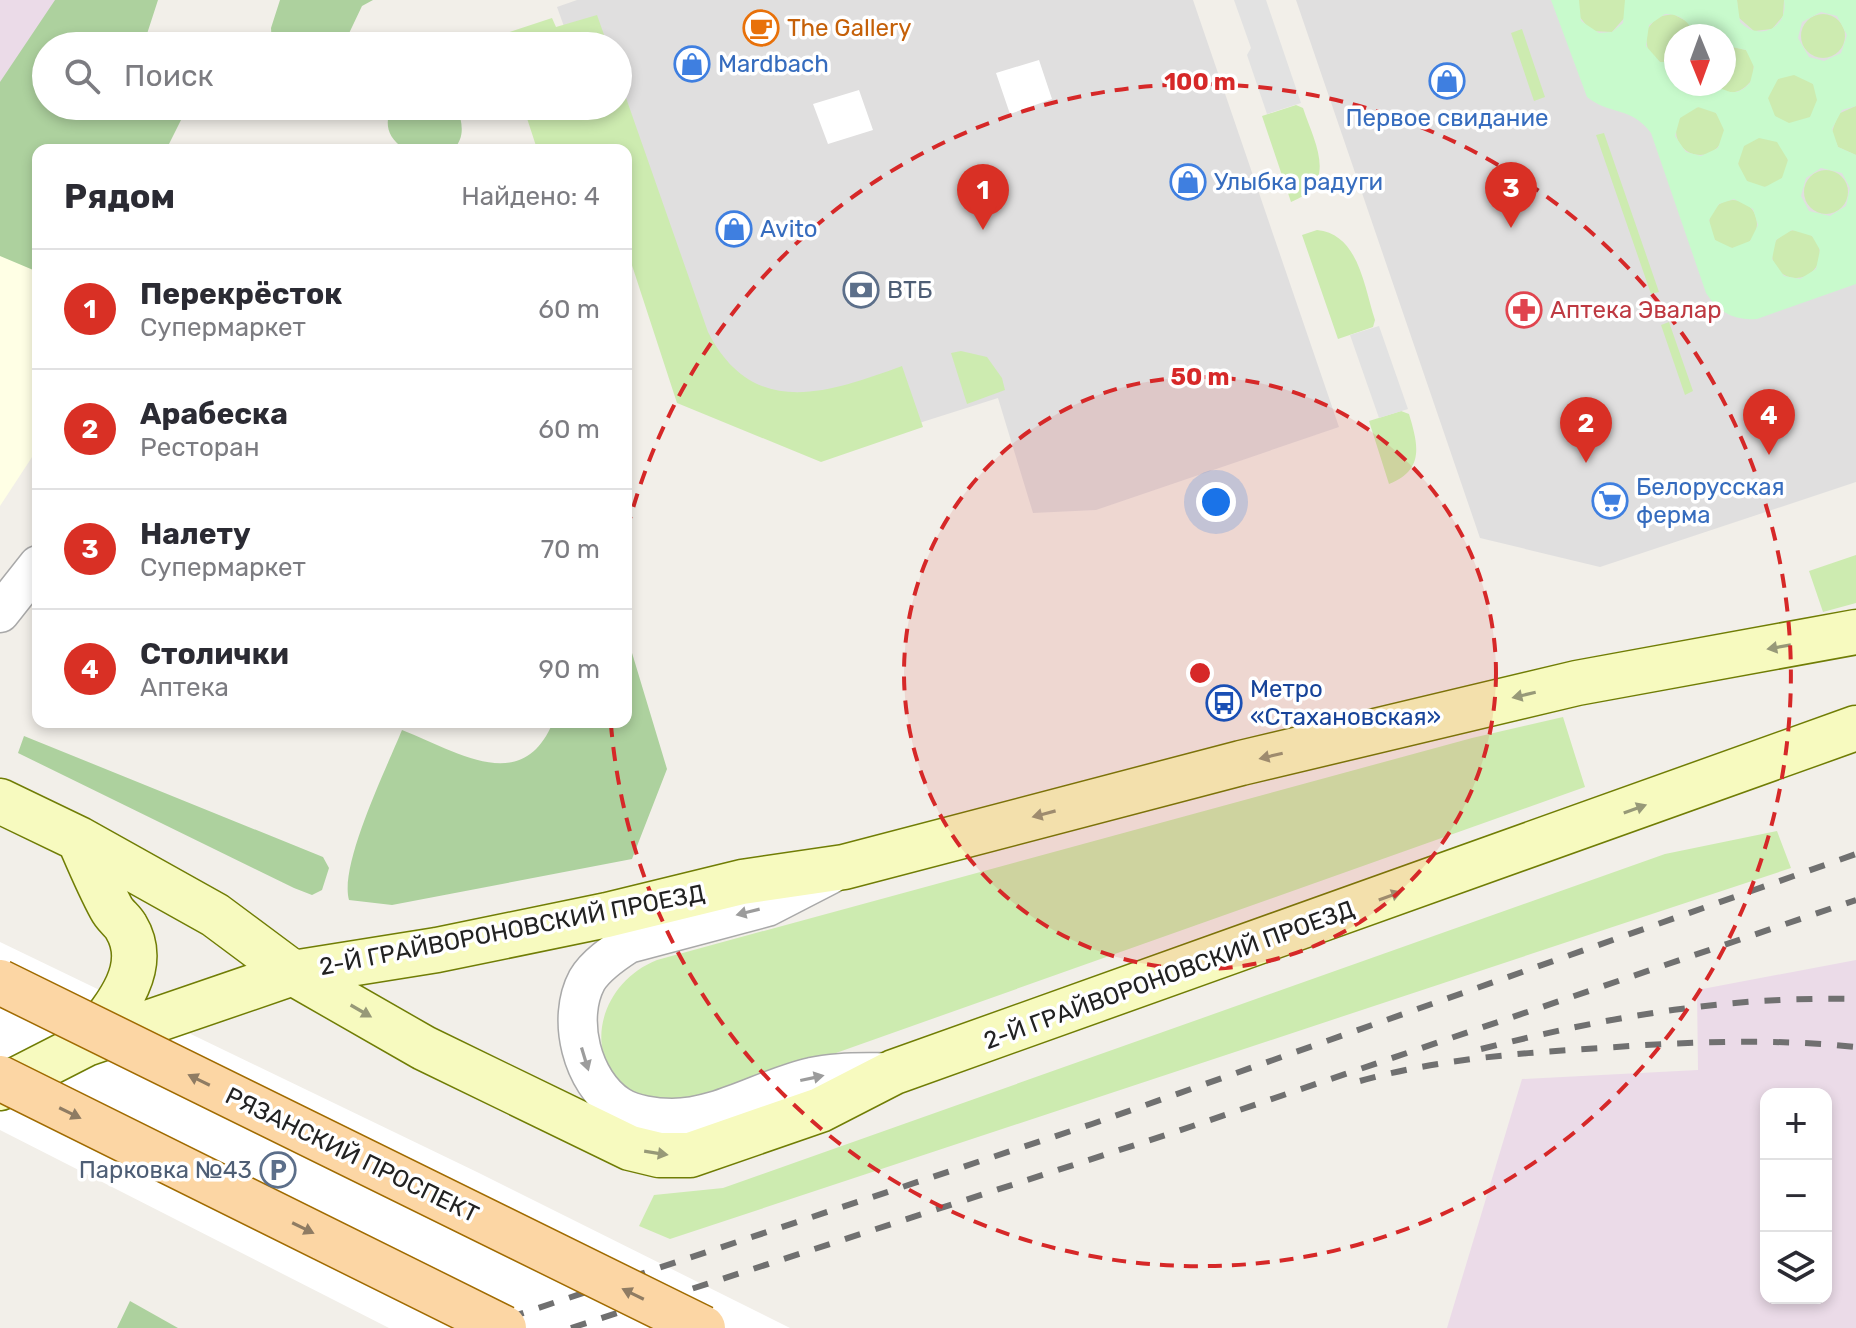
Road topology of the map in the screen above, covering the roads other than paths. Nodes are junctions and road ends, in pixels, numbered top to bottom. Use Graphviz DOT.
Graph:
graph roads {
  1 [pos="32,573"];
  2 [pos="0,613"];
  3 [pos="1856,632"];
  4 [pos="1856,728"];
  5 [pos="0,801"];
  6 [pos="79,839"];
  7 [pos="844,867"];
  8 [pos="293,973"];
  9 [pos="0,982"];
  10 [pos="86,1044"];
  11 [pos="894,1072"];
  12 [pos="0,1078"];
  13 [pos="0,1088"];
  14 [pos="504,1328"];
  15 [pos="703,1328"];
  1 -- 2 [label="street"];
  3 -- 7 [label="main road, 2-Й ГРАЙВОРОНОВСКИЙ ПРОЕЗД, one-way"];
  11 -- 4 [label="main road, 2-Й ГРАЙВОРОНОВСКИЙ ПРОЕЗД, one-way"];
  5 -- 6 [label="main road"];
  6 -- 8 [label="main road"];
  6 -- 10 [label="main road"];
  7 -- 8 [label="main road, 2-Й ГРАЙВОРОНОВСКИЙ ПРОЕЗД"];
  7 -- 11 [label="street, one-way"];
  8 -- 10 [label="main road"];
  8 -- 11 [label="main road, 2-Й ГРАЙВОРОНОВСКИЙ ПРОЕЗД, one-way"];
  15 -- 9 [label="main road, РЯЗАНСКИЙ ПРОСПЕКТ, one-way, bridge"];
  10 -- 13 [label="main road"];
  12 -- 14 [label="main road, one-way, bridge"];
}
